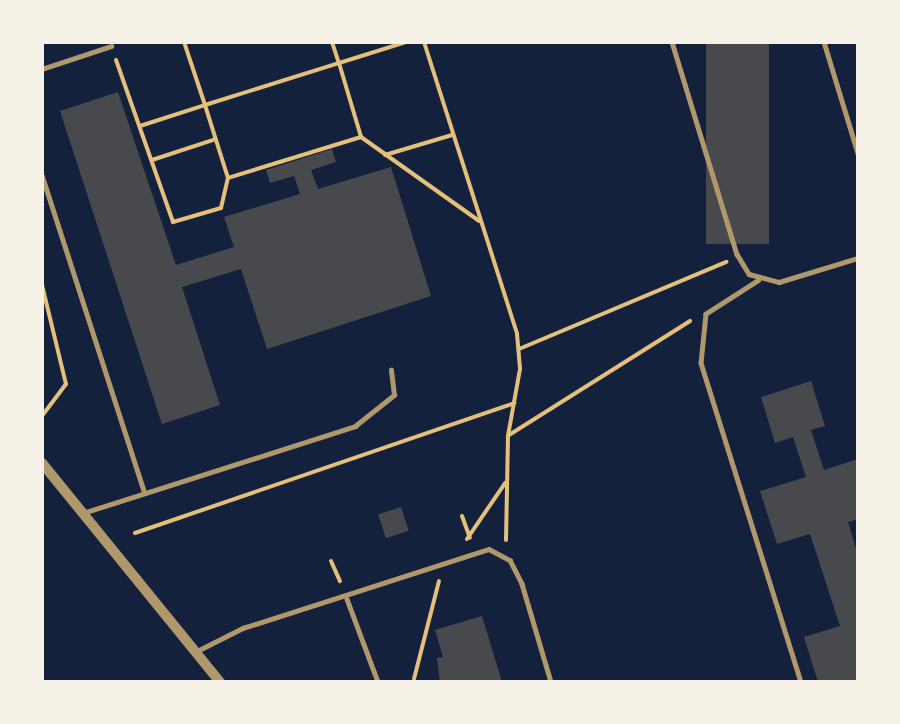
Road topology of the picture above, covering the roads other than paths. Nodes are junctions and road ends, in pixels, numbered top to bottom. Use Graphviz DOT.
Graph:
graph roads {
  1 [pos="672,42"];
  2 [pos="824,42"];
  3 [pos="111,46"];
  4 [pos="42,69"];
  5 [pos="858,153"];
  6 [pos="42,175"];
  7 [pos="858,258"];
  8 [pos="759,280"];
  9 [pos="391,370"];
  10 [pos="42,463"];
  11 [pos="144,490"];
  12 [pos="81,514"];
  13 [pos="347,599"];
  14 [pos="195,652"];
  15 [pos="220,682"];
  16 [pos="378,682"];
  17 [pos="551,682"];
  18 [pos="801,682"];
  1 -- 8 [label="lane"];
  2 -- 5 [label="lane"];
  3 -- 4 [label="lane"];
  6 -- 11 [label="lane"];
  7 -- 8 [label="lane"];
  8 -- 18 [label="lane"];
  9 -- 11 [label="lane"];
  10 -- 12 [label="street"];
  11 -- 12 [label="lane"];
  12 -- 14 [label="street"];
  13 -- 14 [label="lane"];
  13 -- 16 [label="lane"];
  13 -- 17 [label="lane"];
  14 -- 15 [label="street"];
}
